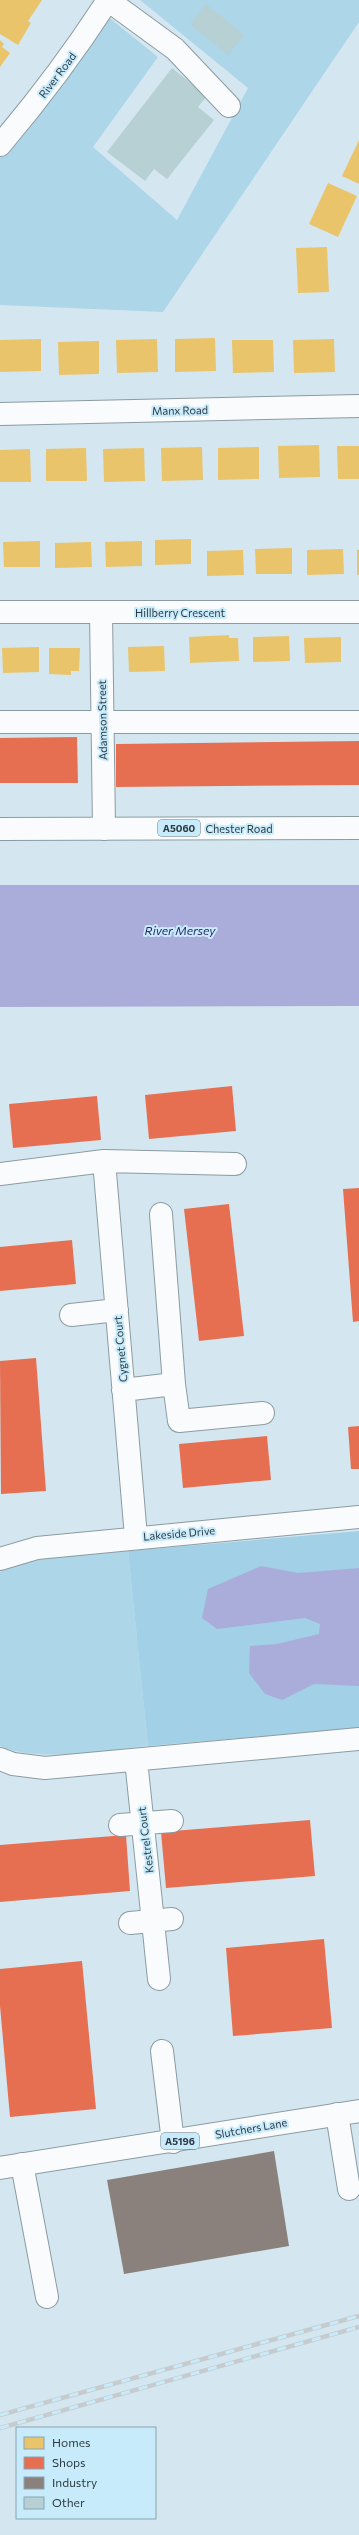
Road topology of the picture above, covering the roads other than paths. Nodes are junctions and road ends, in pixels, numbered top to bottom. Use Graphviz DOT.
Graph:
graph roads {
  1 [pos="108,0"];
  2 [pos="230,106"];
  3 [pos="0,145"];
  4 [pos="359,406"];
  5 [pos="0,414"];
  6 [pos="0,612"];
  7 [pos="101,612"];
  8 [pos="359,612"];
  9 [pos="102,721"];
  10 [pos="0,722"];
  11 [pos="359,722"];
  12 [pos="359,828"];
  13 [pos="0,829"];
  14 [pos="104,829"];
  15 [pos="104,1161"];
  16 [pos="235,1164"];
  17 [pos="0,1174"];
  18 [pos="161,1214"];
  19 [pos="117,1310"];
  20 [pos="71,1315"];
  21 [pos="174,1384"];
  22 [pos="123,1390"];
  23 [pos="263,1413"];
  24 [pos="359,1517"];
  25 [pos="136,1537"];
  26 [pos="0,1559"];
  27 [pos="359,1739"];
  28 [pos="0,1759"];
  29 [pos="136,1760"];
  30 [pos="172,1820"];
  31 [pos="143,1824"];
  32 [pos="120,1825"];
  33 [pos="163,1920"];
  34 [pos="130,1923"];
  35 [pos="159,1979"];
  36 [pos="162,2050"];
  37 [pos="359,2111"];
  38 [pos="337,2114"];
  39 [pos="173,2142"];
  40 [pos="22,2164"];
  41 [pos="0,2168"];
  42 [pos="350,2189"];
  43 [pos="47,2297"];
  1 -- 2 [label="main road"];
  1 -- 3 [label="main road, River Road"];
  4 -- 5 [label="main road, Manx Road"];
  6 -- 7 [label="main road, Hillberry Crescent"];
  7 -- 8 [label="main road, Hillberry Crescent"];
  7 -- 9 [label="main road, Adamson Street"];
  9 -- 10 [label="main road"];
  9 -- 11 [label="main road"];
  9 -- 14 [label="main road, Adamson Street"];
  12 -- 14 [label="main road, Chester Road / A5060"];
  13 -- 14 [label="main road, Chester Road / A5060"];
  15 -- 16 [label="main road"];
  15 -- 17 [label="main road"];
  15 -- 19 [label="main road, Cygnet Court"];
  18 -- 21 [label="main road"];
  19 -- 20 [label="main road"];
  19 -- 22 [label="main road, Cygnet Court"];
  21 -- 22 [label="main road"];
  21 -- 23 [label="main road"];
  22 -- 25 [label="main road, Cygnet Court"];
  24 -- 25 [label="main road, Lakeside Drive"];
  25 -- 26 [label="main road, Lakeside Drive"];
  27 -- 29 [label="main road"];
  28 -- 29 [label="main road"];
  29 -- 31 [label="main road, Kestrel Court"];
  30 -- 31 [label="main road"];
  31 -- 32 [label="main road"];
  31 -- 33 [label="main road, Kestrel Court"];
  33 -- 34 [label="main road"];
  33 -- 35 [label="main road, Kestrel Court"];
  36 -- 39 [label="main road"];
  37 -- 38 [label="main road, Slutchers Lane / A5196"];
  38 -- 39 [label="main road, Slutchers Lane / A5196"];
  38 -- 42 [label="main road"];
  39 -- 40 [label="main road, Slutchers Lane / A5196"];
  40 -- 41 [label="main road, Slutchers Lane / A5196"];
  40 -- 43 [label="main road"];
}
